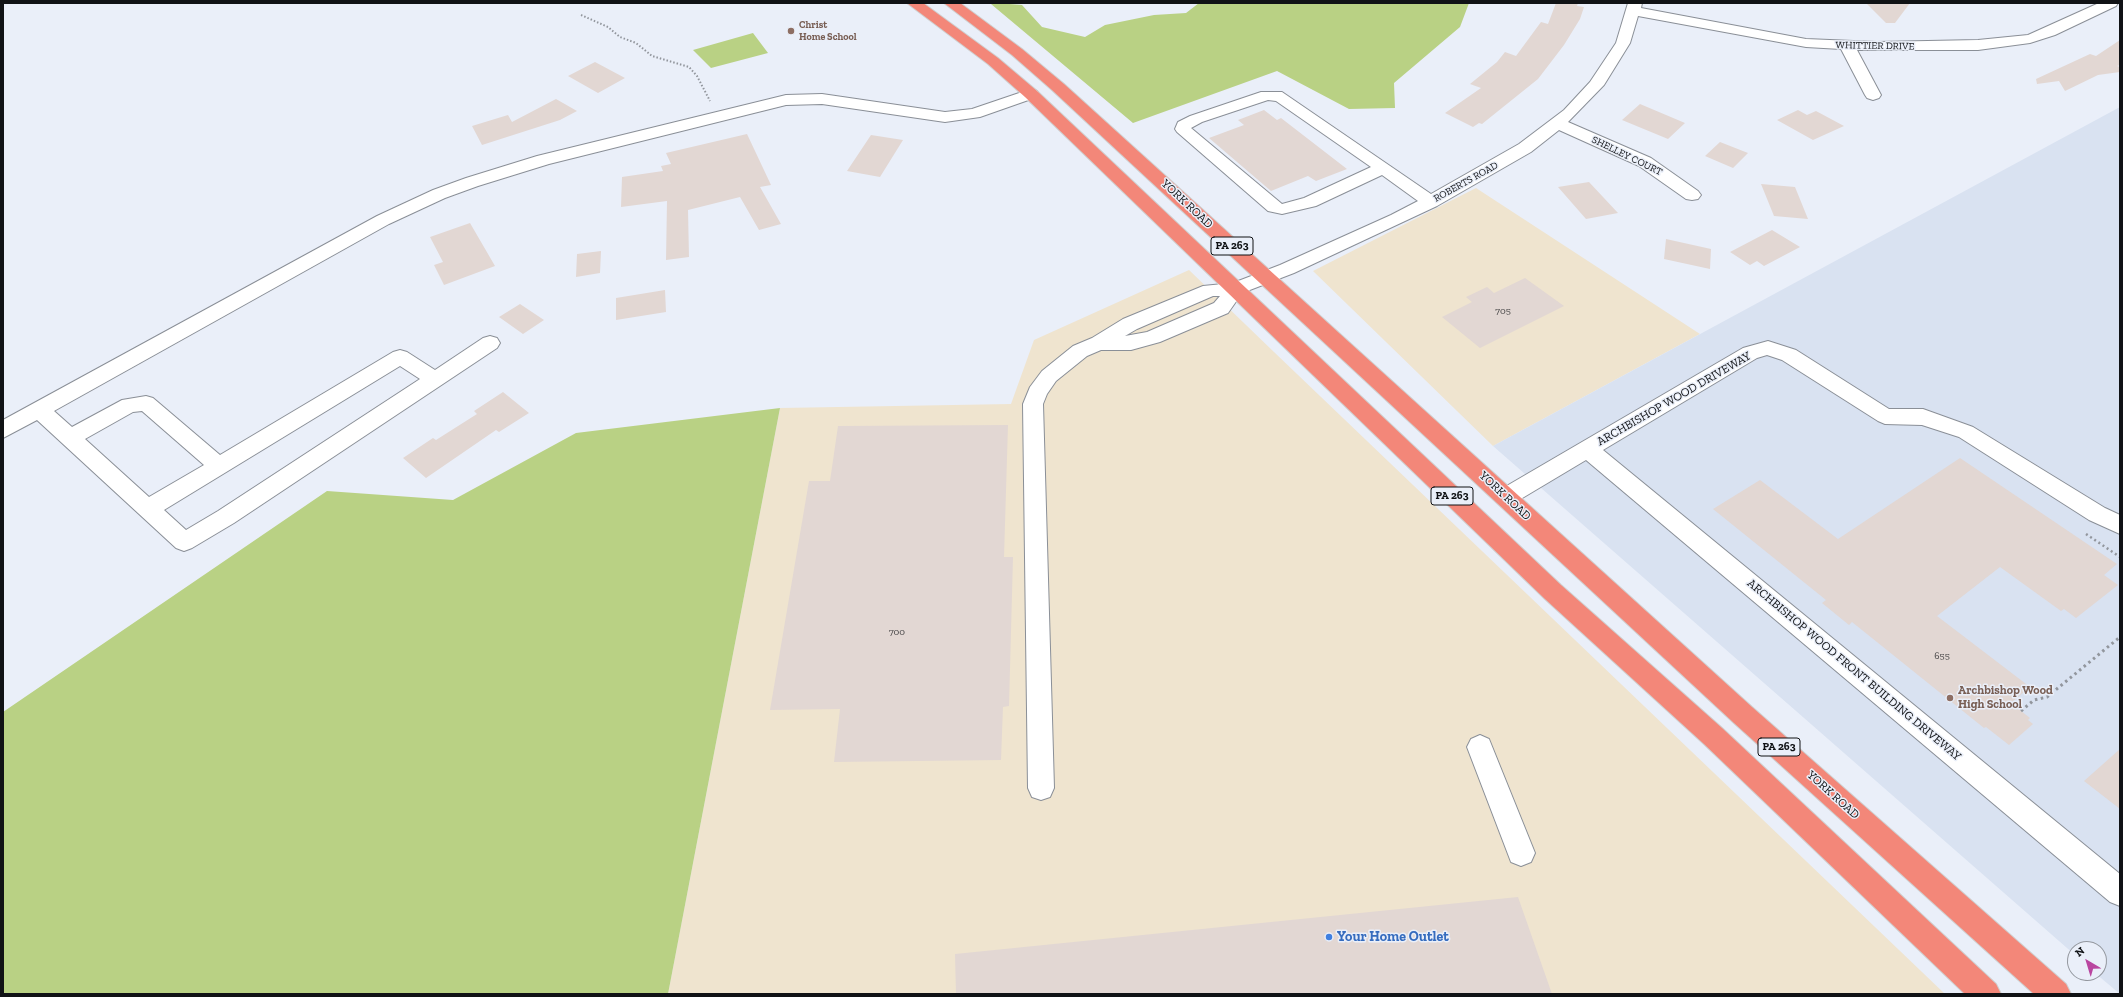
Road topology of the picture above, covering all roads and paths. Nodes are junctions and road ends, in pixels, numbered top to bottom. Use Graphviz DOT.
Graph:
graph roads {
  1 [pos="914,3"];
  2 [pos="951,3"];
  3 [pos="2105,4"];
  4 [pos="1635,7"];
  5 [pos="581,15"];
  6 [pos="1847,46"];
  7 [pos="1031,94"];
  8 [pos="1873,95"];
  9 [pos="713,107"];
  10 [pos="1557,124"];
  11 [pos="1384,168"];
  12 [pos="1692,195"];
  13 [pos="1431,202"];
  14 [pos="1266,277"];
  15 [pos="1235,289"];
  16 [pos="490,343"];
  17 [pos="435,379"];
  18 [pos="39,410"];
  19 [pos="3,430"];
  20 [pos="70,438"];
  21 [pos="1588,449"];
  22 [pos="218,466"];
  23 [pos="1506,497"];
  24 [pos="148,509"];
  25 [pos="2120,525"];
  26 [pos="2120,637"];
  27 [pos="2021,711"];
  28 [pos="1480,747"];
  29 [pos="1041,788"];
  30 [pos="1521,854"];
  31 [pos="2120,892"];
  32 [pos="1986,994"];
  33 [pos="2056,994"];
  1 -- 7 [label="highway, PA 263"];
  2 -- 14 [label="highway, YORK ROAD / PA 263"];
  3 -- 6 [label="street, WHITTIER DRIVE"];
  4 -- 6 [label="street, WHITTIER DRIVE"];
  4 -- 10 [label="street, ROBERTS ROAD"];
  5 -- 9 [label="path"];
  6 -- 8 [label="street"];
  7 -- 15 [label="highway, PA 263"];
  7 -- 18 [label="street"];
  10 -- 12 [label="street, SHELLEY COURT"];
  10 -- 13 [label="street, ROBERTS ROAD"];
  11 -- 11 [label="street"];
  11 -- 13 [label="street"];
  13 -- 14 [label="street, ROBERTS ROAD"];
  14 -- 15 [label="street, ROBERTS ROAD"];
  14 -- 23 [label="highway, YORK ROAD / PA 263"];
  15 -- 29 [label="street"];
  15 -- 32 [label="highway, PA 263"];
  16 -- 17 [label="street"];
  17 -- 22 [label="street"];
  17 -- 24 [label="street"];
  18 -- 19 [label="street"];
  18 -- 20 [label="street"];
  20 -- 22 [label="street"];
  20 -- 24 [label="street"];
  21 -- 23 [label="street, ARCHBISHOP WOOD DRIVEWAY"];
  21 -- 25 [label="street, ARCHBISHOP WOOD DRIVEWAY"];
  21 -- 31 [label="street, ARCHBISHOP WOOD FRONT BUILDING DRIVEWAY"];
  22 -- 24 [label="street"];
  23 -- 33 [label="highway, YORK ROAD / PA 263"];
  26 -- 27 [label="path"];
  28 -- 30 [label="street"];
}
